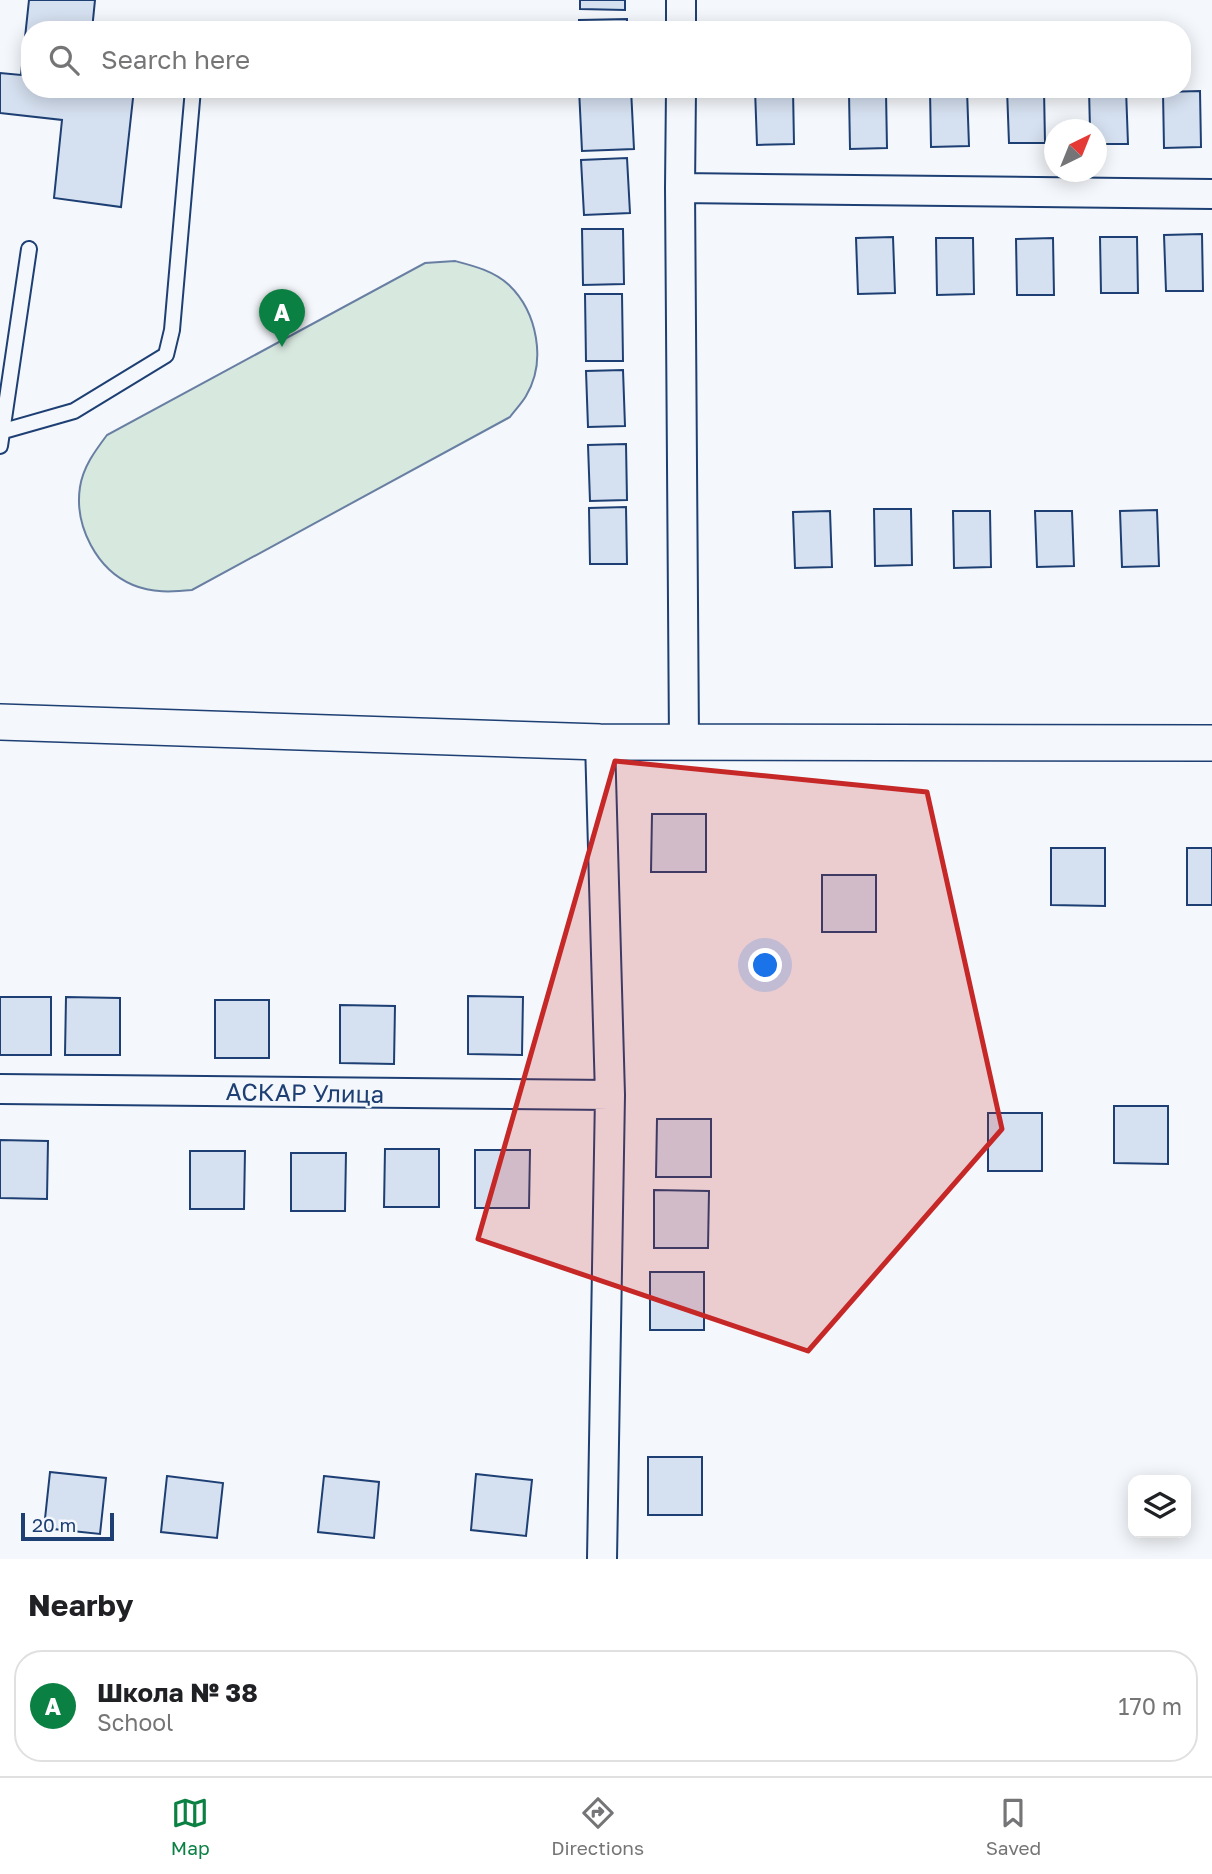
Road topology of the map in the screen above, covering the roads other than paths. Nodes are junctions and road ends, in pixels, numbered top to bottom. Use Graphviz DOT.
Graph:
graph roads {
  1 [pos="681,0"];
  2 [pos="681,21"];
  3 [pos="191,98"];
  4 [pos="681,98"];
  5 [pos="680,188"];
  6 [pos="1212,194"];
  7 [pos="29,249"];
  8 [pos="1,437"];
  9 [pos="0,722"];
  10 [pos="600,742"];
  11 [pos="684,742"];
  12 [pos="1212,743"];
  13 [pos="0,1089"];
  14 [pos="610,1095"];
  15 [pos="602,1559"];
  1 -- 2 [label="street"];
  3 -- 8 [label="lane"];
  4 -- 5 [label="street"];
  5 -- 6 [label="street"];
  5 -- 11 [label="street"];
  7 -- 8 [label="lane"];
  9 -- 10 [label="street"];
  10 -- 11 [label="street"];
  10 -- 14 [label="street"];
  11 -- 12 [label="street"];
  13 -- 14 [label="street, АСКАР Улица"];
  14 -- 15 [label="street"];
}
